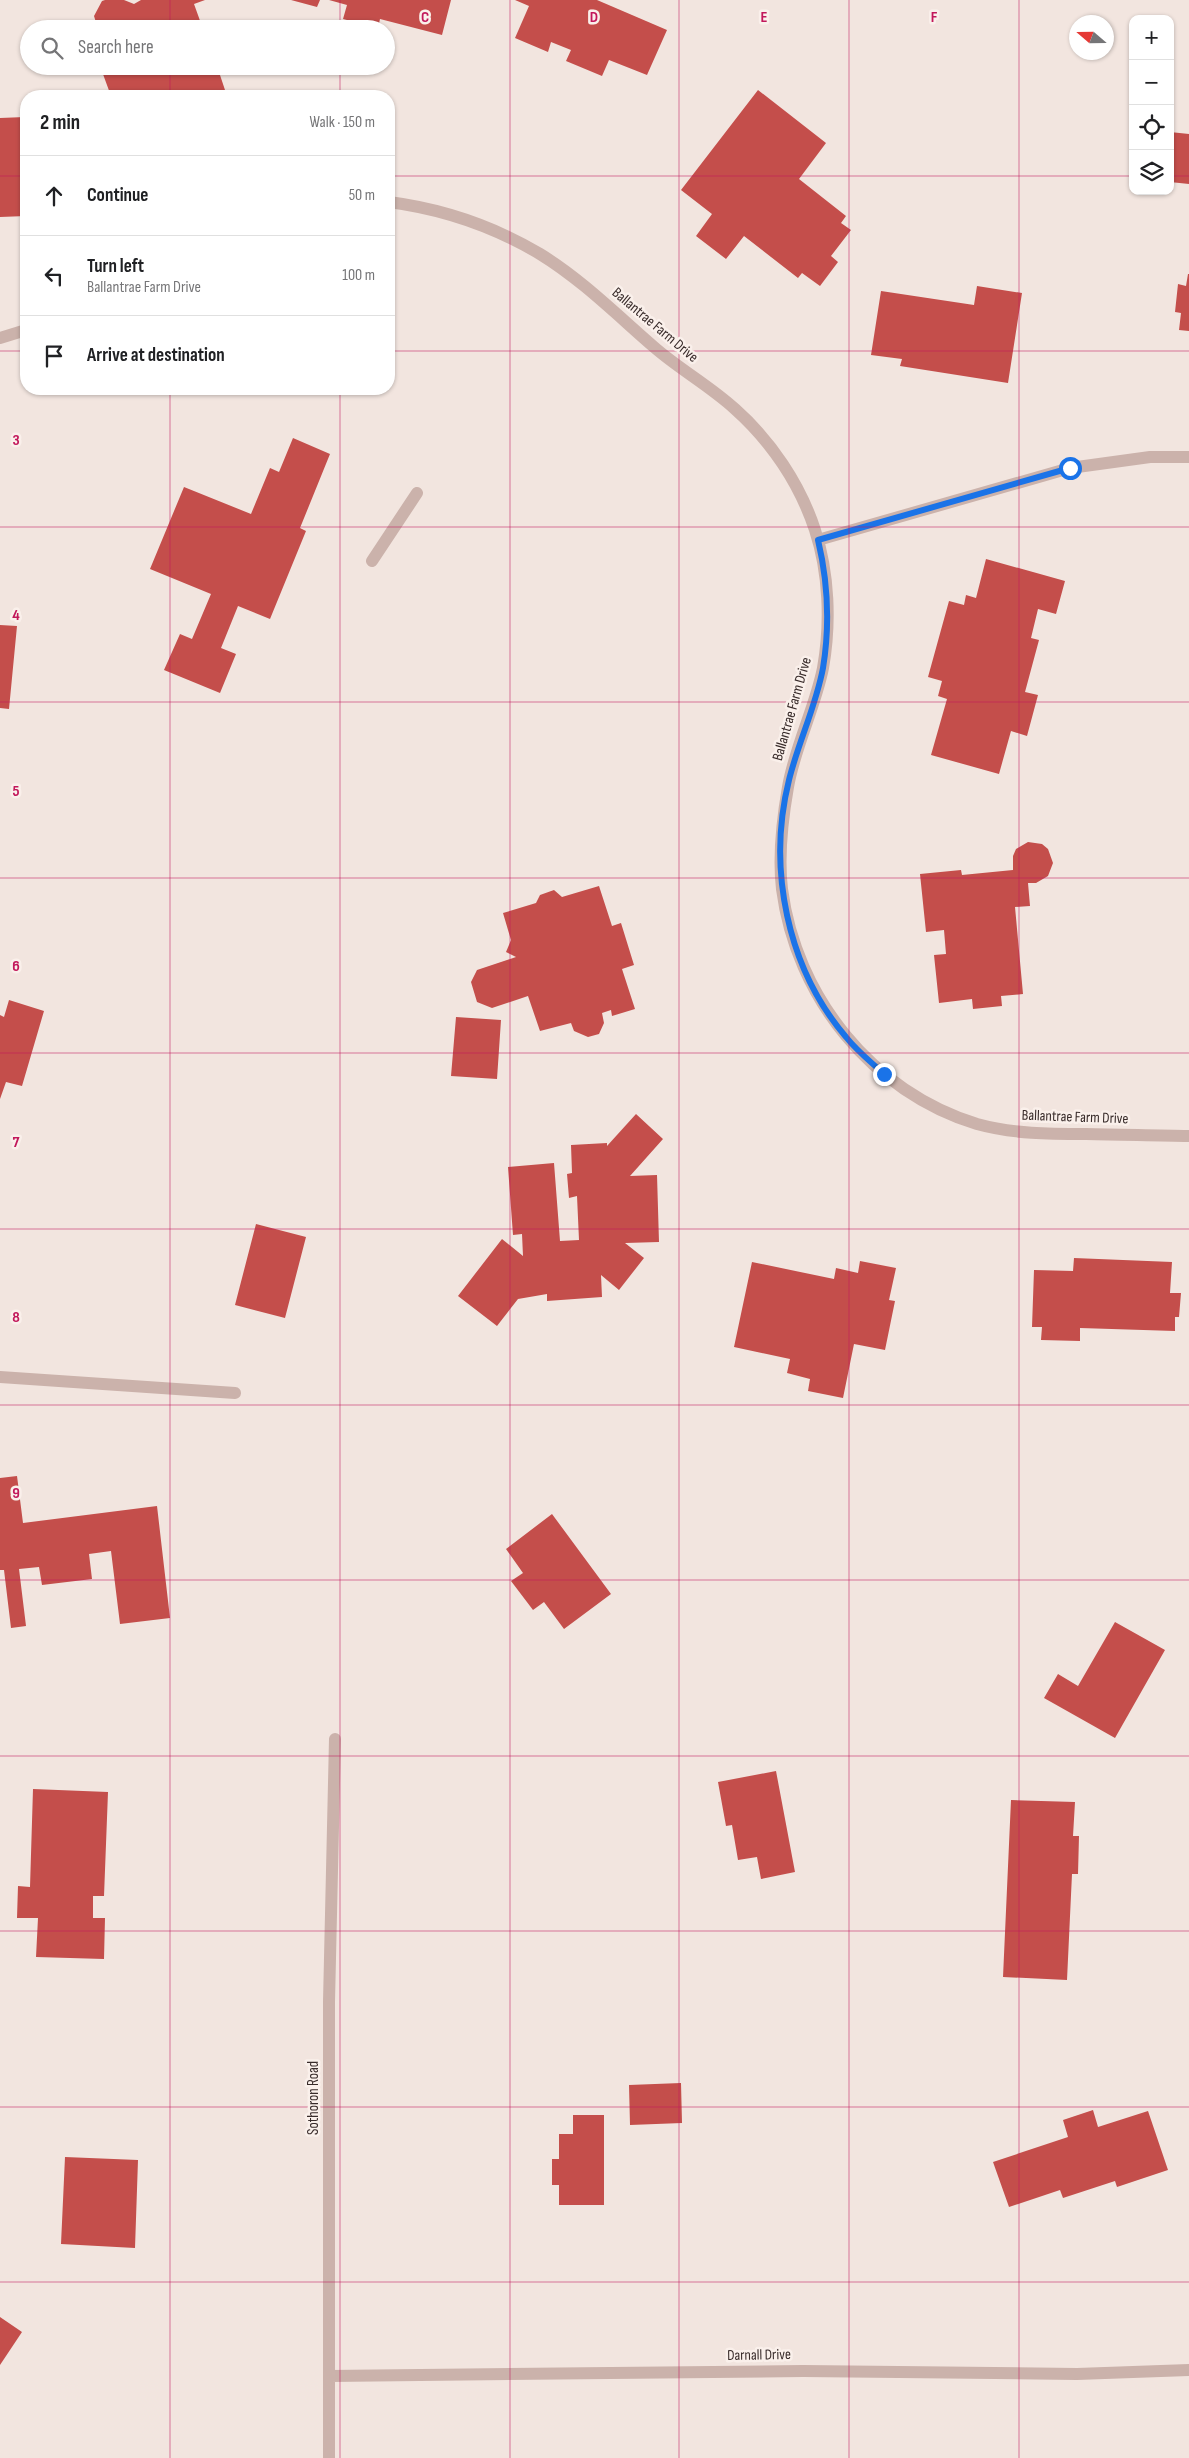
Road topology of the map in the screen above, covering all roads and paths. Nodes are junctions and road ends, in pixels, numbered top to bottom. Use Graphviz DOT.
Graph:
graph roads {
  1 [pos="395,203"];
  2 [pos="20,332"];
  3 [pos="0,338"];
  4 [pos="1189,457"];
  5 [pos="417,493"];
  6 [pos="818,540"];
  7 [pos="372,561"];
  8 [pos="1189,1136"];
  9 [pos="0,1377"];
  10 [pos="235,1393"];
  11 [pos="335,1739"];
  12 [pos="1189,2370"];
  13 [pos="330,2376"];
  14 [pos="330,2458"];
  1 -- 6 [label="street, Ballantrae Farm Drive"];
  2 -- 3 [label="street"];
  4 -- 6 [label="street"];
  5 -- 7 [label="street"];
  6 -- 8 [label="street, Ballantrae Farm Drive"];
  9 -- 10 [label="street"];
  11 -- 13 [label="street, Sothoron Road"];
  12 -- 13 [label="street, Darnall Drive"];
  13 -- 14 [label="street, Sothoron Road"];
}
